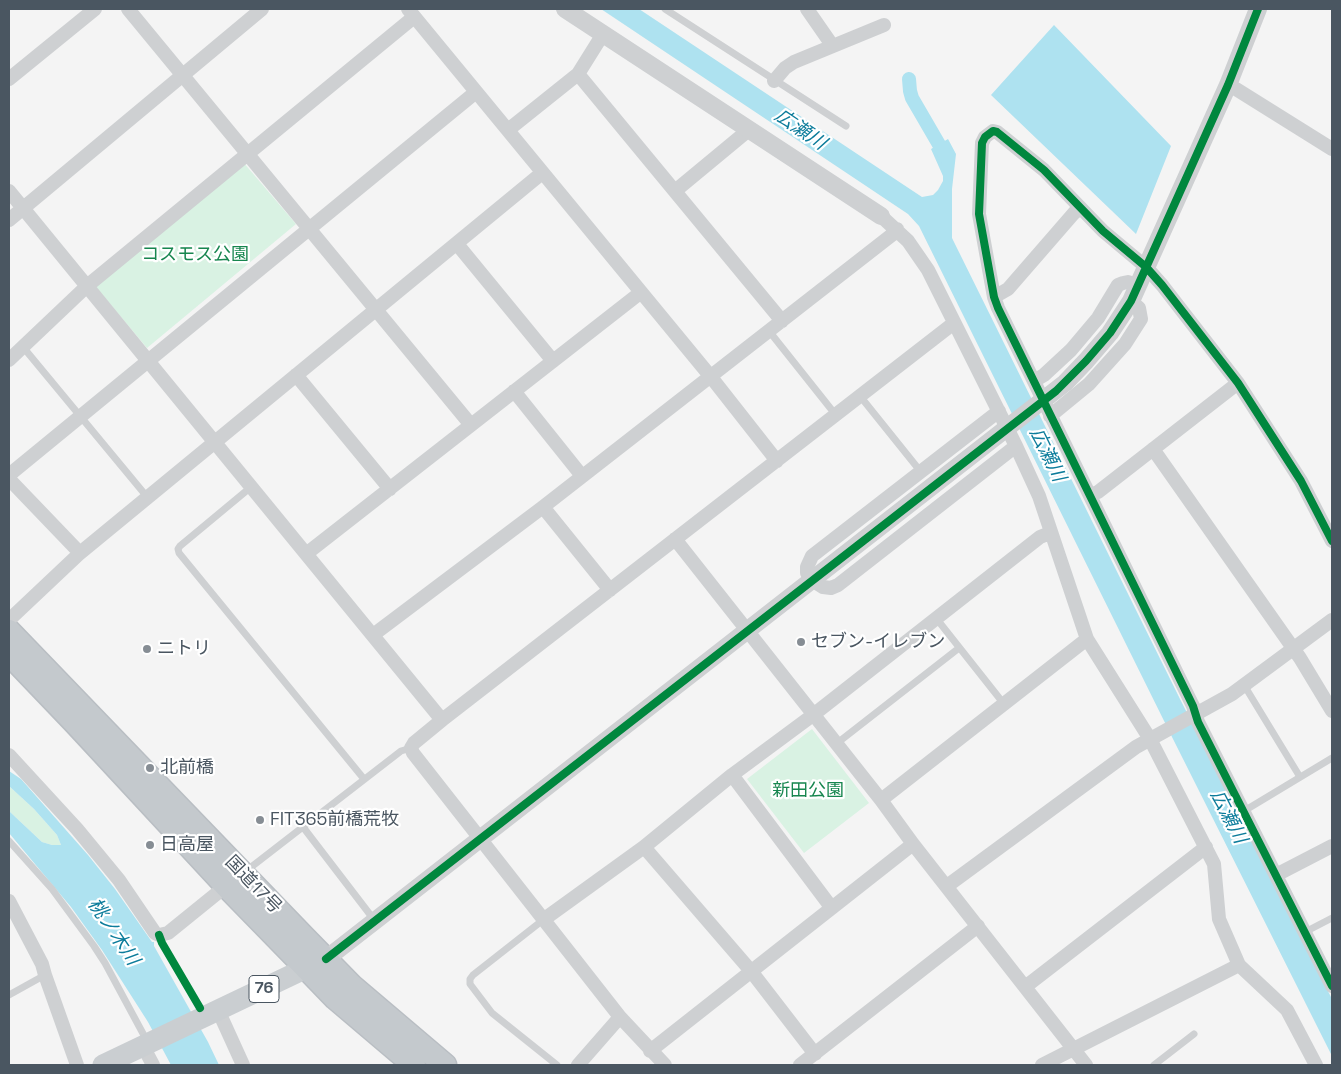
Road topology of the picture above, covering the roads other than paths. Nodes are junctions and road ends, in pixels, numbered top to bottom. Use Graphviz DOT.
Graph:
graph roads {
  1 [pos="95,9"];
  2 [pos="128,9"];
  3 [pos="262,9"];
  4 [pos="565,9"];
  5 [pos="665,9"];
  6 [pos="807,9"];
  7 [pos="1258,9"];
  8 [pos="411,13"];
  9 [pos="884,25"];
  10 [pos="603,34"];
  11 [pos="832,46"];
  12 [pos="182,74"];
  13 [pos="578,74"];
  14 [pos="9,79"];
  15 [pos="774,81"];
  16 [pos="1228,85"];
  17 [pos="476,92"];
  18 [pos="846,126"];
  19 [pos="748,128"];
  20 [pos="508,130"];
  21 [pos="1332,149"];
  22 [pos="247,153"];
  23 [pos="542,173"];
  24 [pos="9,190"];
  25 [pos="675,191"];
  26 [pos="22,207"];
  27 [pos="1080,208"];
  28 [pos="881,216"];
  29 [pos="9,220"];
  30 [pos="309,229"];
  31 [pos="897,230"];
  32 [pos="457,244"];
  33 [pos="1146,267"];
  34 [pos="87,286"];
  35 [pos="640,292"];
  36 [pos="1134,293"];
  37 [pos="994,297"];
  38 [pos="375,309"];
  39 [pos="782,321"];
  40 [pos="954,323"];
  41 [pos="769,331"];
  42 [pos="23,347"];
  43 [pos="9,360"];
  44 [pos="148,361"];
  45 [pos="553,361"];
  46 [pos="296,375"];
  47 [pos="711,377"];
  48 [pos="1034,381"];
  49 [pos="1238,383"];
  50 [pos="514,391"];
  51 [pos="860,395"];
  52 [pos="999,411"];
  53 [pos="835,414"];
  54 [pos="81,416"];
  55 [pos="1050,416"];
  56 [pos="470,425"];
  57 [pos="214,442"];
  58 [pos="1016,446"];
  59 [pos="1153,449"];
  60 [pos="777,461"];
  61 [pos="921,472"];
  62 [pos="582,476"];
  63 [pos="9,477"];
  64 [pos="251,487"];
  65 [pos="390,488"];
  66 [pos="1090,495"];
  67 [pos="148,498"];
  68 [pos="543,507"];
  69 [pos="1050,533"];
  70 [pos="675,539"];
  71 [pos="1332,541"];
  72 [pos="80,553"];
  73 [pos="306,554"];
  74 [pos="812,580"];
  75 [pos="610,590"];
  76 [pos="936,618"];
  77 [pos="9,620"];
  78 [pos="1332,620"];
  79 [pos="9,631"];
  80 [pos="748,631"];
  81 [pos="373,635"];
  82 [pos="1087,640"];
  83 [pos="959,648"];
  84 [pos="1293,649"];
  85 [pos="9,654"];
  86 [pos="1244,685"];
  87 [pos="1004,704"];
  88 [pos="1332,711"];
  89 [pos="813,715"];
  90 [pos="1194,715"];
  91 [pos="442,720"];
  92 [pos="1150,739"];
  93 [pos="836,744"];
  94 [pos="411,748"];
  95 [pos="9,755"];
  96 [pos="1332,758"];
  97 [pos="732,775"];
  98 [pos="1300,777"];
  99 [pos="364,779"];
  100 [pos="880,800"];
  101 [pos="1244,811"];
  102 [pos="303,827"];
  103 [pos="480,839"];
  104 [pos="9,841"];
  105 [pos="913,844"];
  106 [pos="1332,846"];
  107 [pos="644,847"];
  108 [pos="1206,848"];
  109 [pos="1276,875"];
  110 [pos="234,880"];
  111 [pos="948,886"];
  112 [pos="9,901"];
  113 [pos="832,907"];
  114 [pos="1332,918"];
  115 [pos="543,920"];
  116 [pos="375,921"];
  117 [pos="978,926"];
  118 [pos="1305,932"];
  119 [pos="316,964"];
  120 [pos="1239,965"];
  121 [pos="751,971"];
  122 [pos="44,975"];
  123 [pos="1332,986"];
  124 [pos="1026,987"];
  125 [pos="9,995"];
  126 [pos="210,1014"];
  127 [pos="620,1017"];
  128 [pos="1194,1034"];
  129 [pos="148,1044"];
  130 [pos="1073,1049"];
  131 [pos="650,1051"];
  132 [pos="815,1054"];
  133 [pos="77,1065"];
  134 [pos="103,1065"];
  135 [pos="153,1065"];
  136 [pos="243,1065"];
  137 [pos="414,1065"];
  138 [pos="445,1065"];
  139 [pos="557,1065"];
  140 [pos="578,1065"];
  141 [pos="664,1065"];
  142 [pos="800,1065"];
  143 [pos="1042,1065"];
  144 [pos="1086,1065"];
  145 [pos="1154,1065"];
  146 [pos="1316,1065"];
  1 -- 14 [label="street"];
  2 -- 12 [label="street"];
  3 -- 12 [label="street"];
  4 -- 10 [label="street"];
  5 -- 15 [label="lane"];
  6 -- 11 [label="street"];
  7 -- 16 [label="street"];
  8 -- 17 [label="street"];
  8 -- 22 [label="street"];
  9 -- 11 [label="street"];
  10 -- 13 [label="street"];
  10 -- 19 [label="street"];
  11 -- 15 [label="street"];
  12 -- 22 [label="street"];
  12 -- 26 [label="street"];
  13 -- 20 [label="street"];
  13 -- 25 [label="street"];
  15 -- 18 [label="lane"];
  16 -- 21 [label="street"];
  16 -- 33 [label="street"];
  17 -- 20 [label="street"];
  17 -- 30 [label="street"];
  19 -- 25 [label="street"];
  19 -- 28 [label="street"];
  20 -- 23 [label="street"];
  22 -- 30 [label="street"];
  22 -- 34 [label="street"];
  23 -- 32 [label="street"];
  23 -- 35 [label="street"];
  24 -- 26 [label="street"];
  25 -- 39 [label="street"];
  26 -- 29 [label="street"];
  26 -- 34 [label="street"];
  27 -- 33 [label="street"];
  27 -- 37 [label="street"];
  27 -- 37 [label="street"];
  28 -- 31 [label="street"];
  30 -- 38 [label="street"];
  30 -- 44 [label="street"];
  31 -- 39 [label="street"];
  31 -- 40 [label="street"];
  32 -- 38 [label="street"];
  32 -- 45 [label="street"];
  33 -- 36 [label="street"];
  33 -- 49 [label="street"];
  34 -- 42 [label="street"];
  34 -- 44 [label="street"];
  35 -- 45 [label="street"];
  35 -- 47 [label="street"];
  36 -- 48 [label="street"];
  36 -- 55 [label="street"];
  36 -- 74 [label="street, bridge"];
  37 -- 48 [label="street"];
  38 -- 46 [label="street"];
  38 -- 56 [label="street"];
  39 -- 41 [label="street"];
  40 -- 51 [label="street"];
  40 -- 52 [label="street"];
  41 -- 47 [label="street"];
  41 -- 53 [label="lane"];
  42 -- 43 [label="street"];
  42 -- 54 [label="lane"];
  44 -- 54 [label="street"];
  44 -- 57 [label="street"];
  45 -- 50 [label="street"];
  46 -- 57 [label="street"];
  46 -- 65 [label="street"];
  47 -- 60 [label="street"];
  47 -- 62 [label="street"];
  48 -- 55 [label="street"];
  49 -- 59 [label="street"];
  49 -- 71 [label="street"];
  50 -- 56 [label="street"];
  50 -- 62 [label="street"];
  51 -- 53 [label="street"];
  51 -- 61 [label="lane"];
  52 -- 58 [label="street"];
  52 -- 61 [label="street"];
  53 -- 60 [label="street"];
  54 -- 63 [label="street"];
  54 -- 67 [label="lane"];
  55 -- 66 [label="street"];
  56 -- 65 [label="street"];
  57 -- 64 [label="street"];
  57 -- 67 [label="street"];
  58 -- 69 [label="street"];
  58 -- 74 [label="street"];
  59 -- 66 [label="street"];
  59 -- 84 [label="street"];
  60 -- 70 [label="street"];
  61 -- 74 [label="street"];
  62 -- 68 [label="street"];
  63 -- 72 [label="street"];
  64 -- 73 [label="street"];
  64 -- 99 [label="lane"];
  65 -- 73 [label="street"];
  66 -- 90 [label="street"];
  67 -- 72 [label="street"];
  68 -- 75 [label="street"];
  68 -- 81 [label="street"];
  69 -- 76 [label="street"];
  69 -- 82 [label="street"];
  70 -- 75 [label="street"];
  70 -- 80 [label="street"];
  72 -- 77 [label="street"];
  73 -- 81 [label="street"];
  74 -- 80 [label="street"];
  75 -- 91 [label="street"];
  76 -- 83 [label="lane"];
  76 -- 89 [label="street"];
  78 -- 84 [label="street"];
  79 -- 110 [label="highway, 国道17号"];
  80 -- 89 [label="street"];
  80 -- 103 [label="street"];
  81 -- 91 [label="street"];
  82 -- 87 [label="street"];
  82 -- 92 [label="street"];
  83 -- 87 [label="lane"];
  83 -- 93 [label="lane"];
  84 -- 86 [label="street"];
  84 -- 88 [label="street"];
  85 -- 110 [label="highway, 国道17号"];
  86 -- 90 [label="street"];
  86 -- 98 [label="lane"];
  87 -- 100 [label="street"];
  89 -- 93 [label="street"];
  89 -- 97 [label="street"];
  90 -- 92 [label="street"];
  90 -- 101 [label="street"];
  91 -- 94 [label="street"];
  92 -- 108 [label="street"];
  92 -- 111 [label="street"];
  93 -- 100 [label="street"];
  94 -- 99 [label="lane"];
  94 -- 103 [label="street"];
  95 -- 110 [label="street"];
  96 -- 98 [label="lane"];
  97 -- 107 [label="street"];
  97 -- 113 [label="street"];
  98 -- 101 [label="lane"];
  99 -- 102 [label="lane"];
  100 -- 105 [label="street"];
  101 -- 109 [label="street"];
  102 -- 110 [label="lane"];
  102 -- 116 [label="lane"];
  103 -- 115 [label="street"];
  103 -- 116 [label="street"];
  104 -- 129 [label="lane"];
  105 -- 111 [label="street"];
  105 -- 113 [label="street"];
  106 -- 109 [label="street"];
  107 -- 115 [label="street"];
  107 -- 121 [label="street"];
  108 -- 120 [label="street"];
  108 -- 124 [label="street"];
  109 -- 118 [label="street"];
  110 -- 119 [label="highway, 国道17号"];
  111 -- 117 [label="street"];
  112 -- 122 [label="street"];
  113 -- 121 [label="street"];
  114 -- 118 [label="lane"];
  115 -- 127 [label="street"];
  115 -- 139 [label="lane"];
  116 -- 119 [label="street"];
  117 -- 124 [label="street"];
  117 -- 132 [label="street"];
  118 -- 123 [label="street"];
  119 -- 126 [label="main road, 76"];
  119 -- 137 [label="highway, 国道17号"];
  119 -- 138 [label="highway, 国道17号"];
  120 -- 130 [label="street"];
  120 -- 146 [label="street"];
  121 -- 131 [label="street"];
  121 -- 132 [label="street"];
  122 -- 125 [label="lane"];
  122 -- 133 [label="street"];
  124 -- 130 [label="street"];
  126 -- 129 [label="main road, 76"];
  126 -- 136 [label="street"];
  127 -- 131 [label="street"];
  127 -- 140 [label="street"];
  128 -- 145 [label="lane"];
  129 -- 134 [label="main road, 76"];
  129 -- 135 [label="street"];
  130 -- 143 [label="street"];
  130 -- 144 [label="street"];
  131 -- 141 [label="street"];
  132 -- 142 [label="street"];
}
